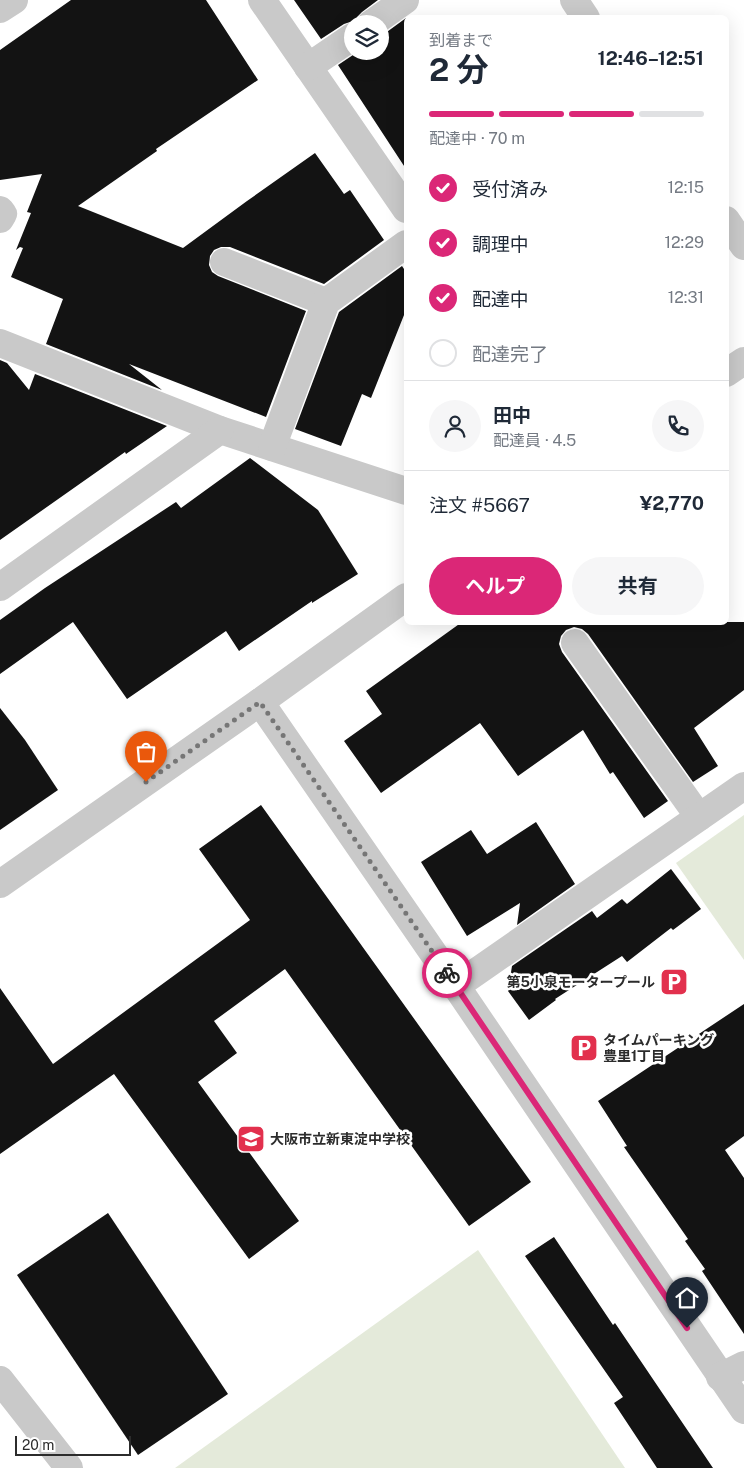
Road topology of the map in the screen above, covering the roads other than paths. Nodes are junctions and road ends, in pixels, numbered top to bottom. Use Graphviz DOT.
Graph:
graph roads {
  1 [pos="14,0"];
  2 [pos="262,0"];
  3 [pos="405,0"];
  4 [pos="574,0"];
  5 [pos="0,9"];
  6 [pos="384,15"];
  7 [pos="584,15"];
  8 [pos="344,42"];
  9 [pos="308,67"];
  10 [pos="404,206"];
  11 [pos="0,210"];
  12 [pos="0,219"];
  13 [pos="729,224"];
  14 [pos="404,245"];
  15 [pos="744,246"];
  16 [pos="224,262"];
  17 [pos="326,302"];
  18 [pos="0,343"];
  19 [pos="744,361"];
  20 [pos="729,371"];
  21 [pos="220,430"];
  22 [pos="272,447"];
  23 [pos="404,490"];
  24 [pos="0,586"];
  25 [pos="404,599"];
  26 [pos="575,643"];
  27 [pos="260,702"];
  28 [pos="744,786"];
  29 [pos="699,817"];
  30 [pos="0,884"];
  31 [pos="456,986"];
  32 [pos="744,1365"];
  33 [pos="720,1378"];
  34 [pos="0,1380"];
  35 [pos="744,1410"];
  36 [pos="69,1468"];
  1 -- 5 [label="street"];
  2 -- 9 [label="street"];
  3 -- 6 [label="street"];
  4 -- 7 [label="street"];
  8 -- 9 [label="street"];
  9 -- 10 [label="street"];
  11 -- 12 [label="street"];
  13 -- 15 [label="street"];
  14 -- 17 [label="street"];
  16 -- 17 [label="street"];
  17 -- 22 [label="street"];
  18 -- 21 [label="street"];
  19 -- 20 [label="street"];
  21 -- 22 [label="street"];
  21 -- 24 [label="street"];
  22 -- 23 [label="street"];
  25 -- 27 [label="street"];
  26 -- 29 [label="street"];
  27 -- 30 [label="street"];
  27 -- 31 [label="street"];
  28 -- 29 [label="street"];
  29 -- 31 [label="street"];
  31 -- 33 [label="street"];
  32 -- 33 [label="street"];
  33 -- 35 [label="street"];
  34 -- 36 [label="street"];
}
